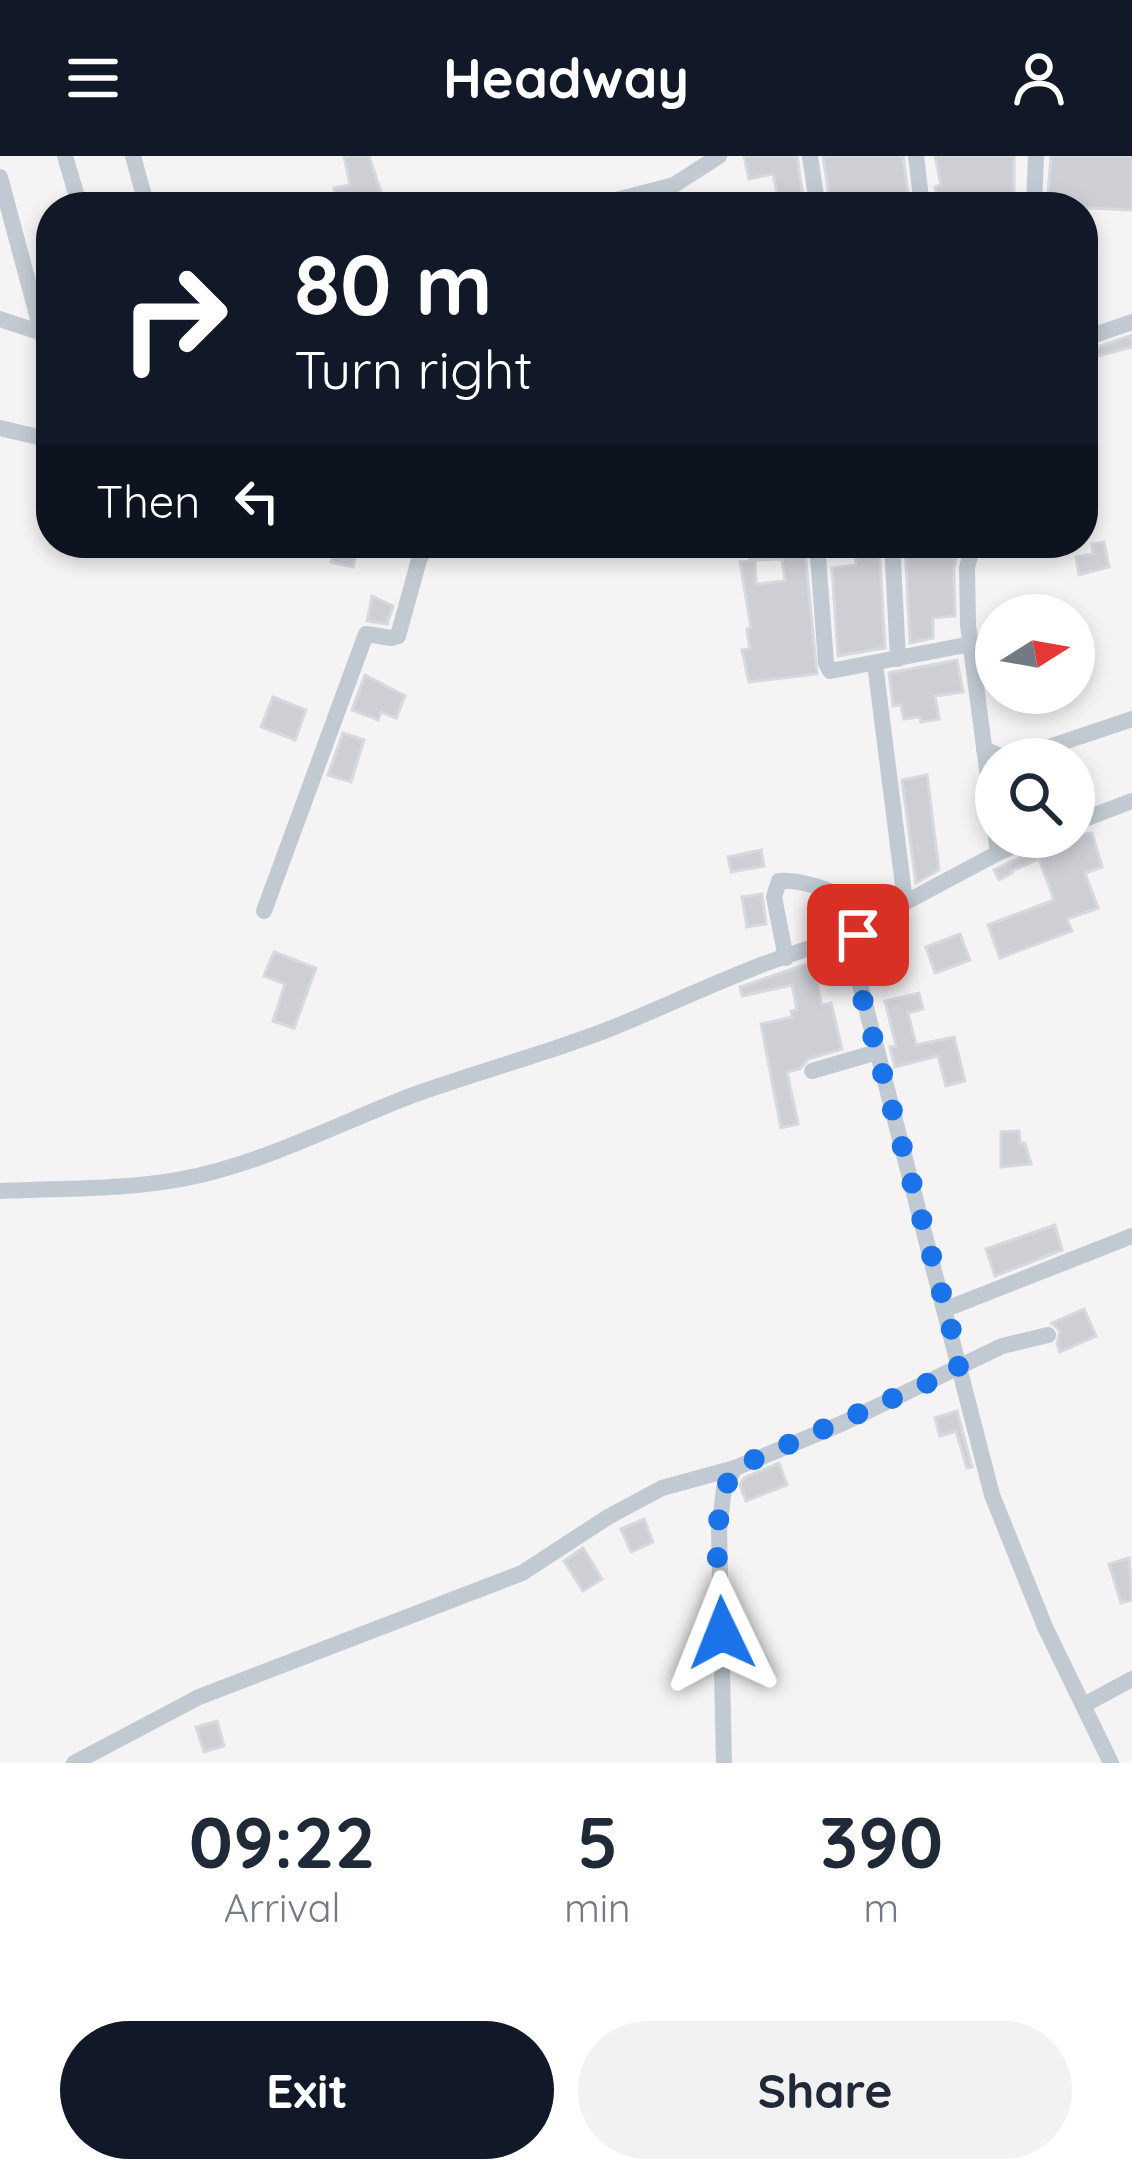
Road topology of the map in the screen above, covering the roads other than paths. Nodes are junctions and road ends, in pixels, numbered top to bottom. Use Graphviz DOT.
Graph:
graph roads {
  1 [pos="65,156"];
  2 [pos="133,156"];
  3 [pos="719,156"];
  4 [pos="809,156"];
  5 [pos="916,156"];
  6 [pos="1036,156"];
  7 [pos="0,177"];
  8 [pos="76,192"];
  9 [pos="143,192"];
  10 [pos="644,192"];
  11 [pos="815,192"];
  12 [pos="920,192"];
  13 [pos="1035,192"];
  14 [pos="0,242"];
  15 [pos="21,249"];
  16 [pos="36,286"];
  17 [pos="0,319"];
  18 [pos="1132,322"];
  19 [pos="36,331"];
  20 [pos="1098,334"];
  21 [pos="0,428"];
  22 [pos="36,436"];
  23 [pos="420,558"];
  24 [pos="818,558"];
  25 [pos="893,558"];
  26 [pos="969,558"];
  27 [pos="971,644"];
  28 [pos="898,659"];
  29 [pos="875,664"];
  30 [pos="1132,719"];
  31 [pos="983,738"];
  32 [pos="1076,738"];
  33 [pos="1132,801"];
  34 [pos="1095,815"];
  35 [pos="989,858"];
  36 [pos="905,902"];
  37 [pos="264,911"];
  38 [pos="875,918"];
  39 [pos="858,935"];
  40 [pos="786,958"];
  41 [pos="877,1052"];
  42 [pos="812,1071"];
  43 [pos="0,1191"];
  44 [pos="1132,1236"];
  45 [pos="946,1309"];
  46 [pos="1048,1335"];
  47 [pos="959,1369"];
  48 [pos="735,1468"];
  49 [pos="1132,1679"];
  50 [pos="1084,1705"];
  51 [pos="74,1763"];
  52 [pos="724,1763"];
  53 [pos="1111,1763"];
  1 -- 8 [label="street"];
  2 -- 9 [label="street"];
  3 -- 10 [label="street"];
  4 -- 11 [label="street"];
  5 -- 12 [label="street"];
  6 -- 13 [label="street"];
  7 -- 15 [label="street"];
  14 -- 15 [label="street"];
  15 -- 16 [label="street"];
  17 -- 19 [label="street"];
  18 -- 20 [label="street"];
  21 -- 22 [label="street"];
  23 -- 37 [label="street"];
  24 -- 29 [label="street"];
  25 -- 28 [label="street"];
  26 -- 27 [label="street"];
  27 -- 28 [label="street"];
  27 -- 31 [label="street"];
  28 -- 29 [label="street"];
  29 -- 36 [label="street"];
  30 -- 32 [label="street"];
  33 -- 34 [label="street"];
  35 -- 36 [label="street"];
  36 -- 38 [label="street"];
  38 -- 39 [label="street"];
  38 -- 40 [label="street"];
  39 -- 40 [label="street"];
  39 -- 41 [label="street"];
  40 -- 43 [label="street"];
  41 -- 42 [label="street"];
  41 -- 45 [label="street"];
  44 -- 45 [label="street"];
  45 -- 47 [label="street"];
  46 -- 47 [label="street"];
  47 -- 48 [label="street"];
  47 -- 50 [label="street"];
  48 -- 51 [label="street"];
  48 -- 52 [label="street"];
  49 -- 50 [label="street"];
  50 -- 53 [label="street"];
}
